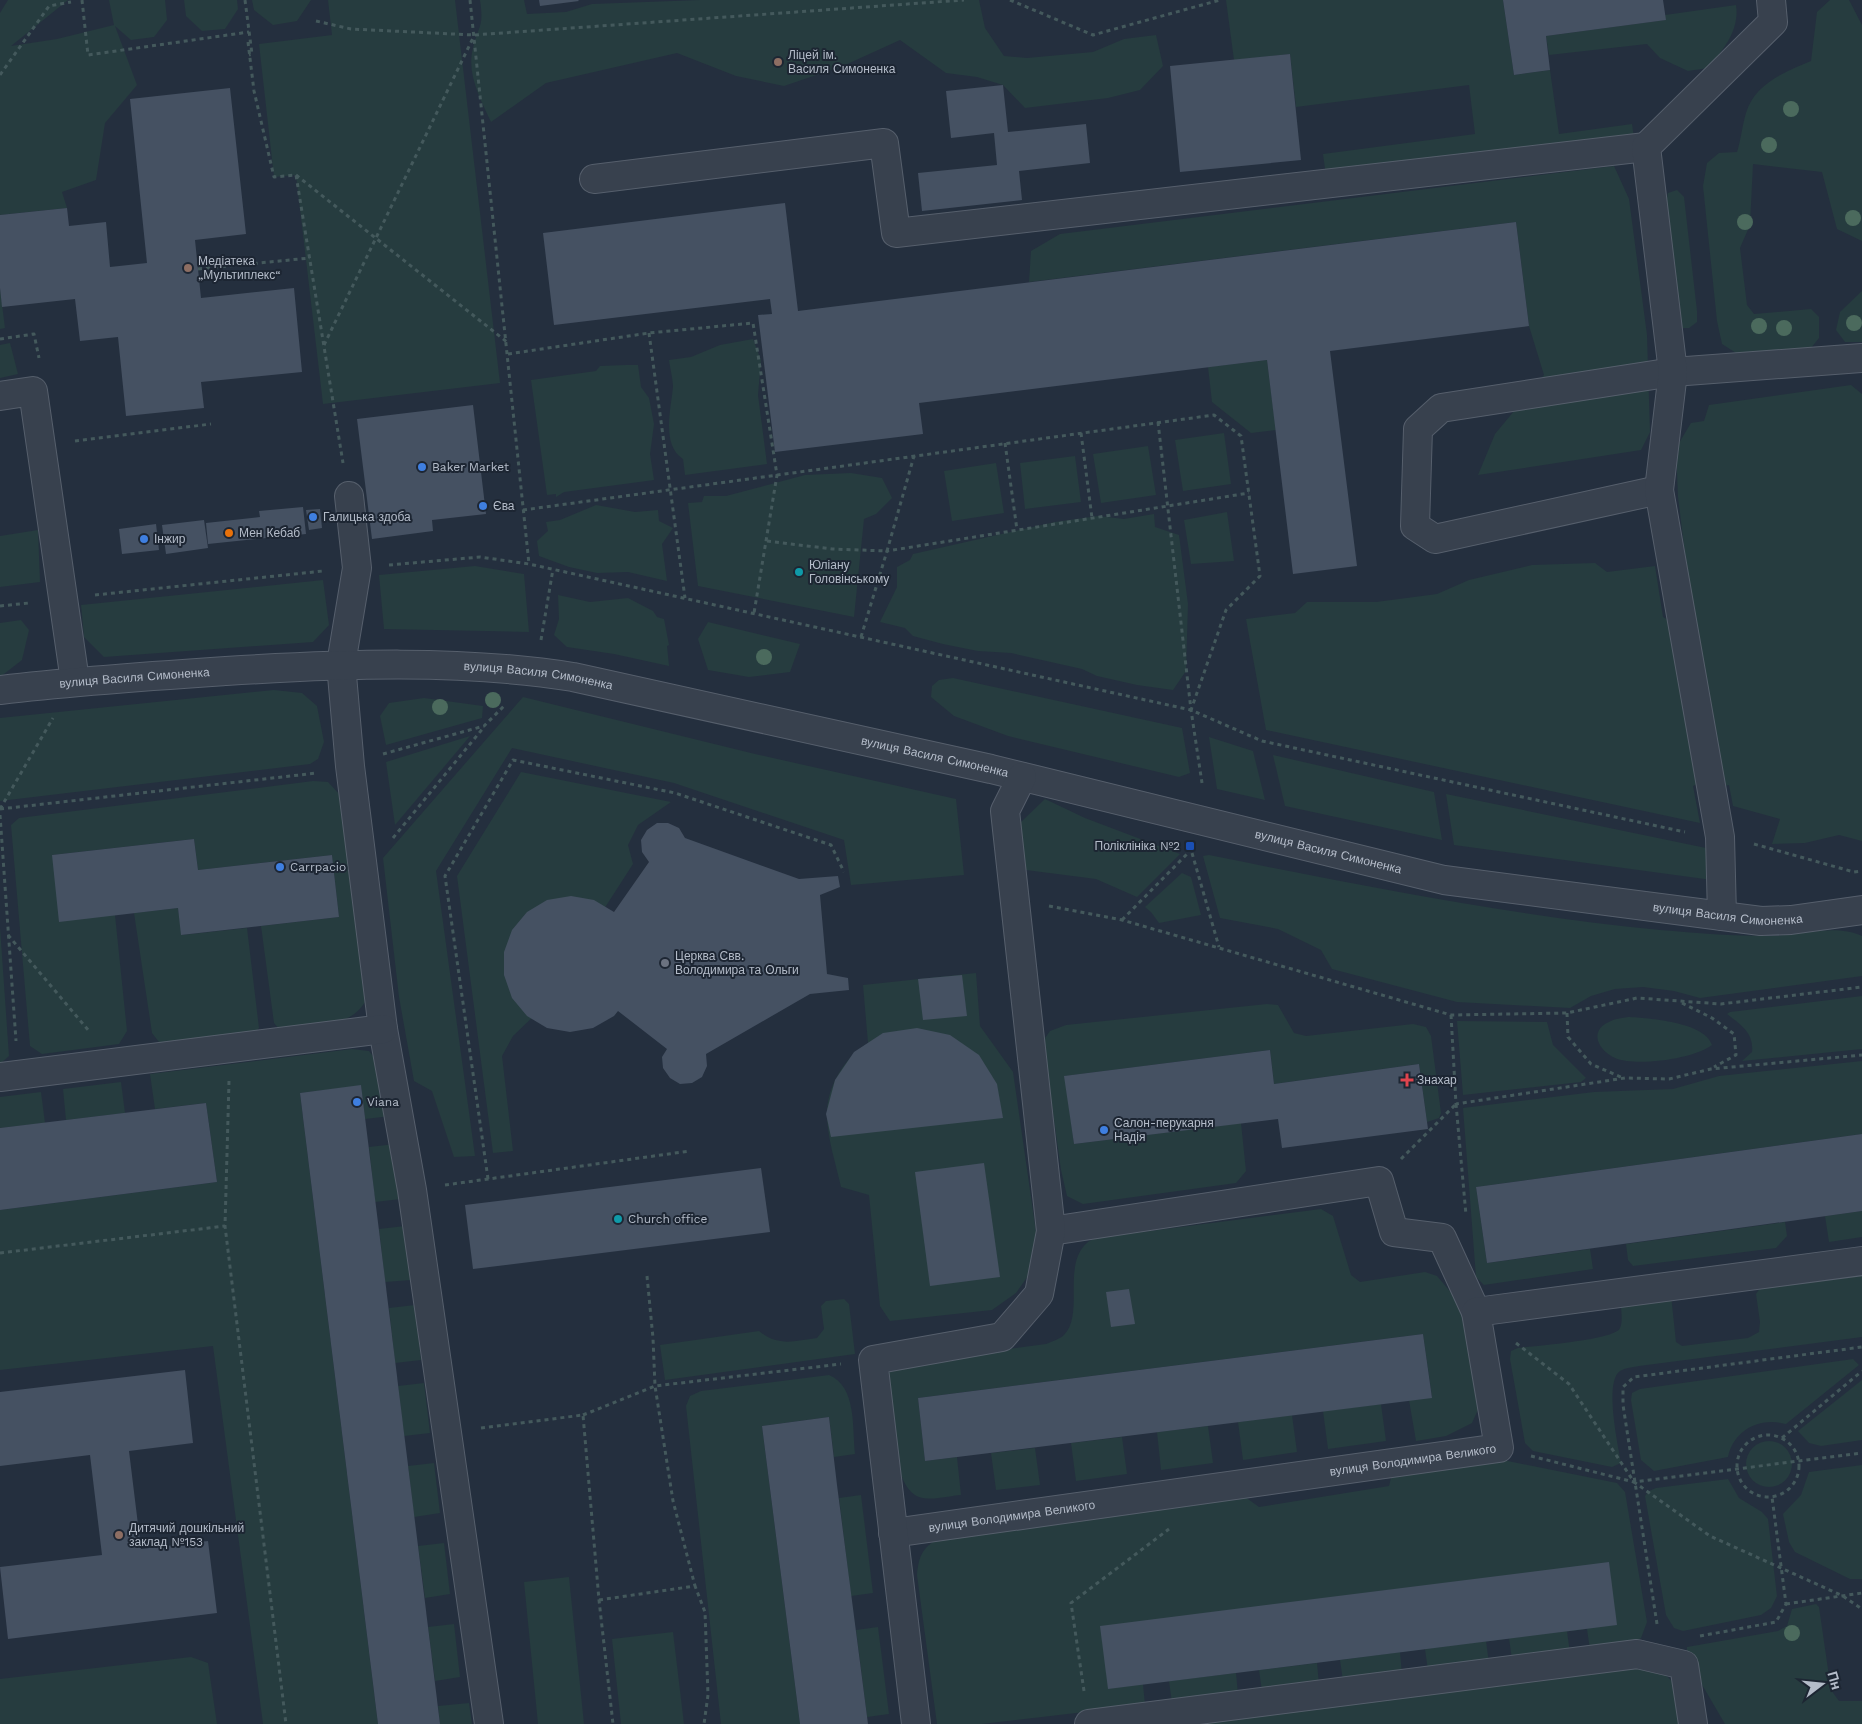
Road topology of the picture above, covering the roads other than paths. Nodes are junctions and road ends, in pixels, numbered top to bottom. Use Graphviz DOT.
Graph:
graph roads {
  1 [pos="1771,0"];
  2 [pos="1646,147"];
  3 [pos="594,179"];
  4 [pos="1862,358"];
  5 [pos="1673,372"];
  6 [pos="0,396"];
  7 [pos="1659,490"];
  8 [pos="349,496"];
  9 [pos="340,664"];
  10 [pos="75,681"];
  11 [pos="0,690"];
  12 [pos="1022,777"];
  13 [pos="1862,910"];
  14 [pos="1722,916"];
  15 [pos="383,1029"];
  16 [pos="9,1076"];
  17 [pos="1051,1231"];
  18 [pos="1862,1260"];
  19 [pos="1476,1312"];
  20 [pos="893,1533"];
  21 [pos="489,1724"];
  22 [pos="916,1724"];
  23 [pos="1089,1724"];
  24 [pos="1693,1724"];
  1 -- 2 [label="street"];
  2 -- 3 [label="street"];
  2 -- 5 [label="street"];
  4 -- 5 [label="street"];
  5 -- 7 [label="street"];
  5 -- 7 [label="street"];
  6 -- 10 [label="street"];
  7 -- 14 [label="street"];
  8 -- 9 [label="street"];
  9 -- 10 [label="street, вулиця Василя Симоненка"];
  9 -- 12 [label="street, вулиця Василя Симоненка"];
  9 -- 15 [label="street"];
  10 -- 11 [label="street, вулиця Василя Симоненка"];
  12 -- 14 [label="street, вулиця Василя Симоненка"];
  12 -- 17 [label="street"];
  13 -- 14 [label="street, вулиця Василя Симоненка"];
  15 -- 16 [label="street"];
  15 -- 21 [label="street"];
  17 -- 19 [label="street, вулиця Володимира Великого"];
  17 -- 20 [label="street"];
  18 -- 19 [label="street"];
  19 -- 20 [label="street, вулиця Володимира Великого"];
  20 -- 22 [label="street"];
  23 -- 24 [label="street"];
}
